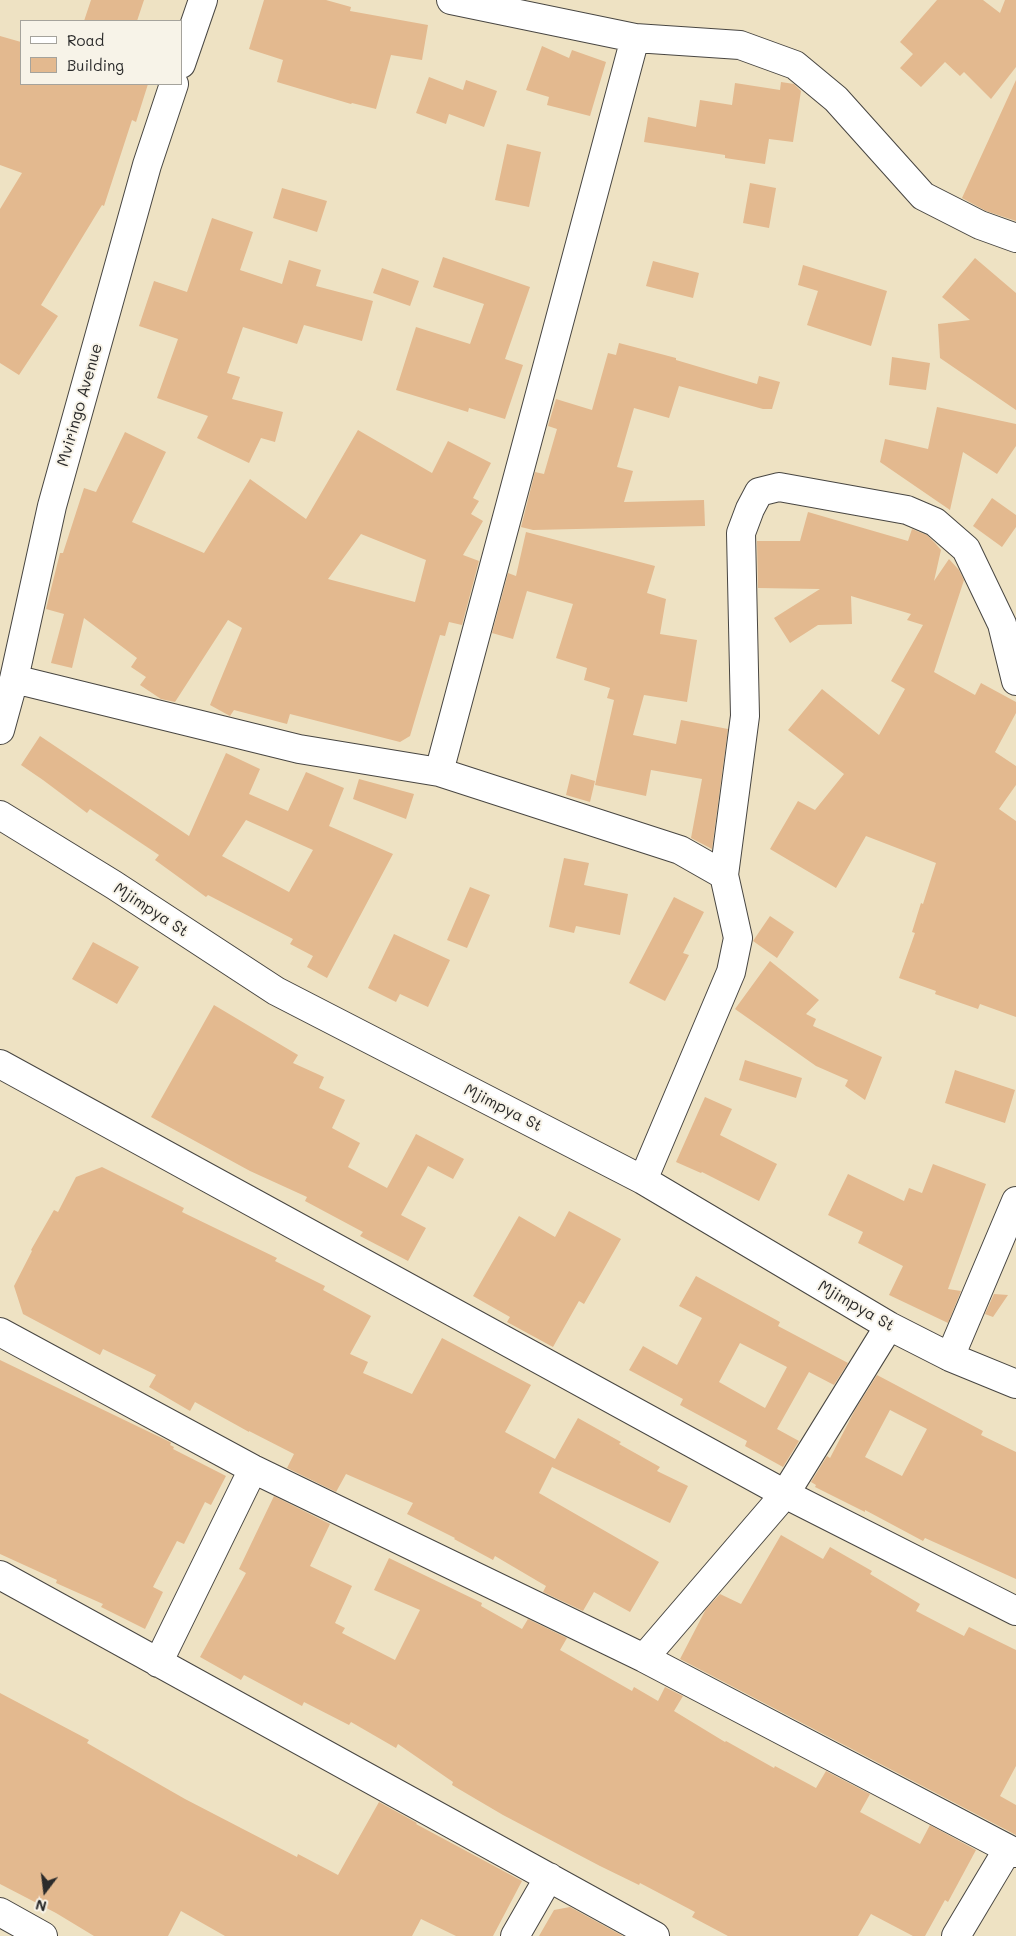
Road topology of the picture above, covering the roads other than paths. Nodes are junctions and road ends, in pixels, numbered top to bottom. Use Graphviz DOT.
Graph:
graph roads {
  1 [pos="203,0"];
  2 [pos="451,0"];
  3 [pos="635,38"];
  4 [pos="182,61"];
  5 [pos="174,85"];
  6 [pos="1016,238"];
  7 [pos="14,679"];
  8 [pos="1016,681"];
  9 [pos="0,730"];
  10 [pos="439,772"];
  11 [pos="0,815"];
  12 [pos="724,875"];
  13 [pos="0,1064"];
  14 [pos="643,1180"];
  15 [pos="1016,1201"];
  16 [pos="889,1326"];
  17 [pos="0,1332"];
  18 [pos="950,1357"];
  19 [pos="1016,1384"];
  20 [pos="253,1469"];
  21 [pos="785,1494"];
  22 [pos="0,1575"];
  23 [pos="1016,1611"];
  24 [pos="644,1658"];
  25 [pos="158,1663"];
  26 [pos="1012,1851"];
  27 [pos="549,1877"];
  28 [pos="0,1912"];
  29 [pos="43,1936"];
  30 [pos="515,1936"];
  31 [pos="655,1936"];
  32 [pos="956,1936"];
  1 -- 4 [label="street"];
  2 -- 3 [label="street"];
  3 -- 6 [label="street"];
  3 -- 10 [label="street"];
  5 -- 7 [label="street, Mviringo Avenue"];
  7 -- 9 [label="street, Mviringo Avenue"];
  7 -- 10 [label="street"];
  8 -- 12 [label="street"];
  10 -- 12 [label="street"];
  11 -- 14 [label="street, Mjimpya St"];
  12 -- 14 [label="street"];
  13 -- 21 [label="street"];
  14 -- 16 [label="street, Mjimpya St"];
  15 -- 18 [label="street"];
  16 -- 18 [label="street, Mjimpya St"];
  16 -- 21 [label="street"];
  17 -- 20 [label="street"];
  18 -- 19 [label="street, Mjimpya St"];
  20 -- 24 [label="street"];
  20 -- 25 [label="street"];
  21 -- 23 [label="street"];
  21 -- 24 [label="street"];
  22 -- 25 [label="street"];
  24 -- 26 [label="street"];
  25 -- 27 [label="street"];
  26 -- 32 [label="street"];
  27 -- 30 [label="street"];
  27 -- 31 [label="street"];
  28 -- 29 [label="street"];
}
